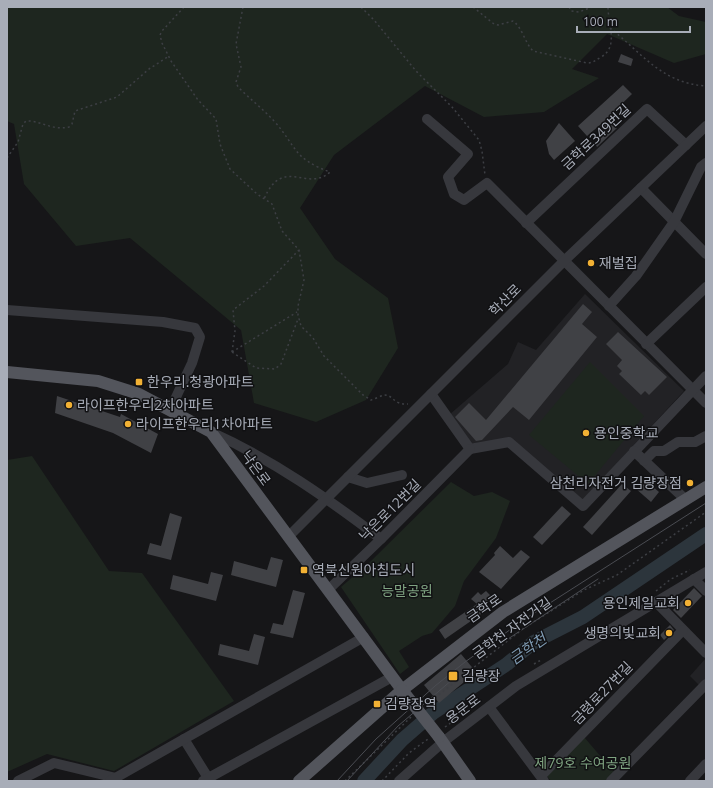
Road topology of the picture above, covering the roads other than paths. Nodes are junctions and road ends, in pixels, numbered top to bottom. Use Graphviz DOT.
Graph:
graph roads {
  1 [pos="427,119"];
  2 [pos="706,126"];
  3 [pos="686,145"];
  4 [pos="706,163"];
  5 [pos="641,188"];
  6 [pos="674,222"];
  7 [pos="526,223"];
  8 [pos="706,254"];
  9 [pos="564,261"];
  10 [pos="706,287"];
  11 [pos="609,306"];
  12 [pos="7,310"];
  13 [pos="646,344"];
  14 [pos="7,372"];
  15 [pos="706,376"];
  16 [pos="691,390"];
  17 [pos="431,394"];
  18 [pos="706,403"];
  19 [pos="170,410"];
  20 [pos="211,432"];
  21 [pos="706,436"];
  22 [pos="470,449"];
  23 [pos="634,451"];
  24 [pos="644,461"];
  25 [pos="402,475"];
  26 [pos="348,477"];
  27 [pos="706,487"];
  28 [pos="327,498"];
  29 [pos="686,500"];
  30 [pos="288,537"];
  31 [pos="381,539"];
  32 [pos="706,572"];
  33 [pos="694,579"];
  34 [pos="328,590"];
  35 [pos="706,591"];
  36 [pos="656,602"];
  37 [pos="683,630"];
  38 [pos="364,637"];
  39 [pos="706,653"];
  40 [pos="392,677"];
  41 [pos="706,684"];
  42 [pos="402,690"];
  43 [pos="489,707"];
  44 [pos="184,739"];
  45 [pos="441,740"];
  46 [pos="706,764"];
  47 [pos="543,778"];
  48 [pos="114,780"];
  49 [pos="207,780"];
  50 [pos="18,781"];
  51 [pos="300,781"];
  52 [pos="399,781"];
  53 [pos="470,781"];
  54 [pos="611,781"];
  55 [pos="690,781"];
  1 -- 7 [label="street"];
  2 -- 3 [label="street, 학산로"];
  3 -- 5 [label="street, 학산로"];
  3 -- 7 [label="street, 금학로349번길"];
  4 -- 6 [label="street"];
  5 -- 6 [label="street"];
  5 -- 9 [label="street, 학산로"];
  6 -- 8 [label="street"];
  6 -- 11 [label="street"];
  7 -- 9 [label="street"];
  9 -- 11 [label="street"];
  9 -- 17 [label="street, 학산로"];
  10 -- 13 [label="street"];
  11 -- 13 [label="street"];
  12 -- 19 [label="street"];
  13 -- 16 [label="street"];
  14 -- 19 [label="main road, 낙은로"];
  15 -- 16 [label="street"];
  16 -- 18 [label="street"];
  16 -- 23 [label="street"];
  17 -- 22 [label="street"];
  17 -- 26 [label="street, 학산로"];
  19 -- 20 [label="main road, 낙은로"];
  20 -- 28 [label="street"];
  20 -- 30 [label="main road, 낙은로"];
  21 -- 24 [label="street"];
  22 -- 23 [label="street"];
  22 -- 31 [label="street, 낙은로12번길"];
  23 -- 24 [label="street"];
  24 -- 29 [label="street"];
  25 -- 26 [label="street"];
  26 -- 28 [label="street, 학산로"];
  27 -- 29 [label="main road, 금학로"];
  28 -- 30 [label="street, 학산로"];
  28 -- 31 [label="street"];
  29 -- 42 [label="main road, 금학로"];
  30 -- 34 [label="main road, 낙은로"];
  31 -- 34 [label="street, 낙은로12번길"];
  32 -- 33 [label="street, 용문로"];
  33 -- 35 [label="street"];
  33 -- 36 [label="street, 용문로"];
  34 -- 38 [label="main road, 낙은로"];
  36 -- 37 [label="street"];
  36 -- 43 [label="street, 용문로"];
  37 -- 39 [label="street"];
  37 -- 47 [label="street, 금령로27번길"];
  38 -- 40 [label="main road, 낙은로"];
  38 -- 44 [label="street"];
  40 -- 42 [label="main road, 낙은로"];
  40 -- 49 [label="street"];
  41 -- 54 [label="street"];
  42 -- 45 [label="main road, 낙은로, bridge"];
  42 -- 51 [label="main road, 금학로"];
  43 -- 45 [label="street, 용문로"];
  43 -- 47 [label="street, 금령로27번길"];
  44 -- 48 [label="street"];
  44 -- 49 [label="street"];
  45 -- 52 [label="street, 용문로"];
  45 -- 53 [label="main road, 낙은로"];
  46 -- 55 [label="street"];
  48 -- 50 [label="street"];
}
